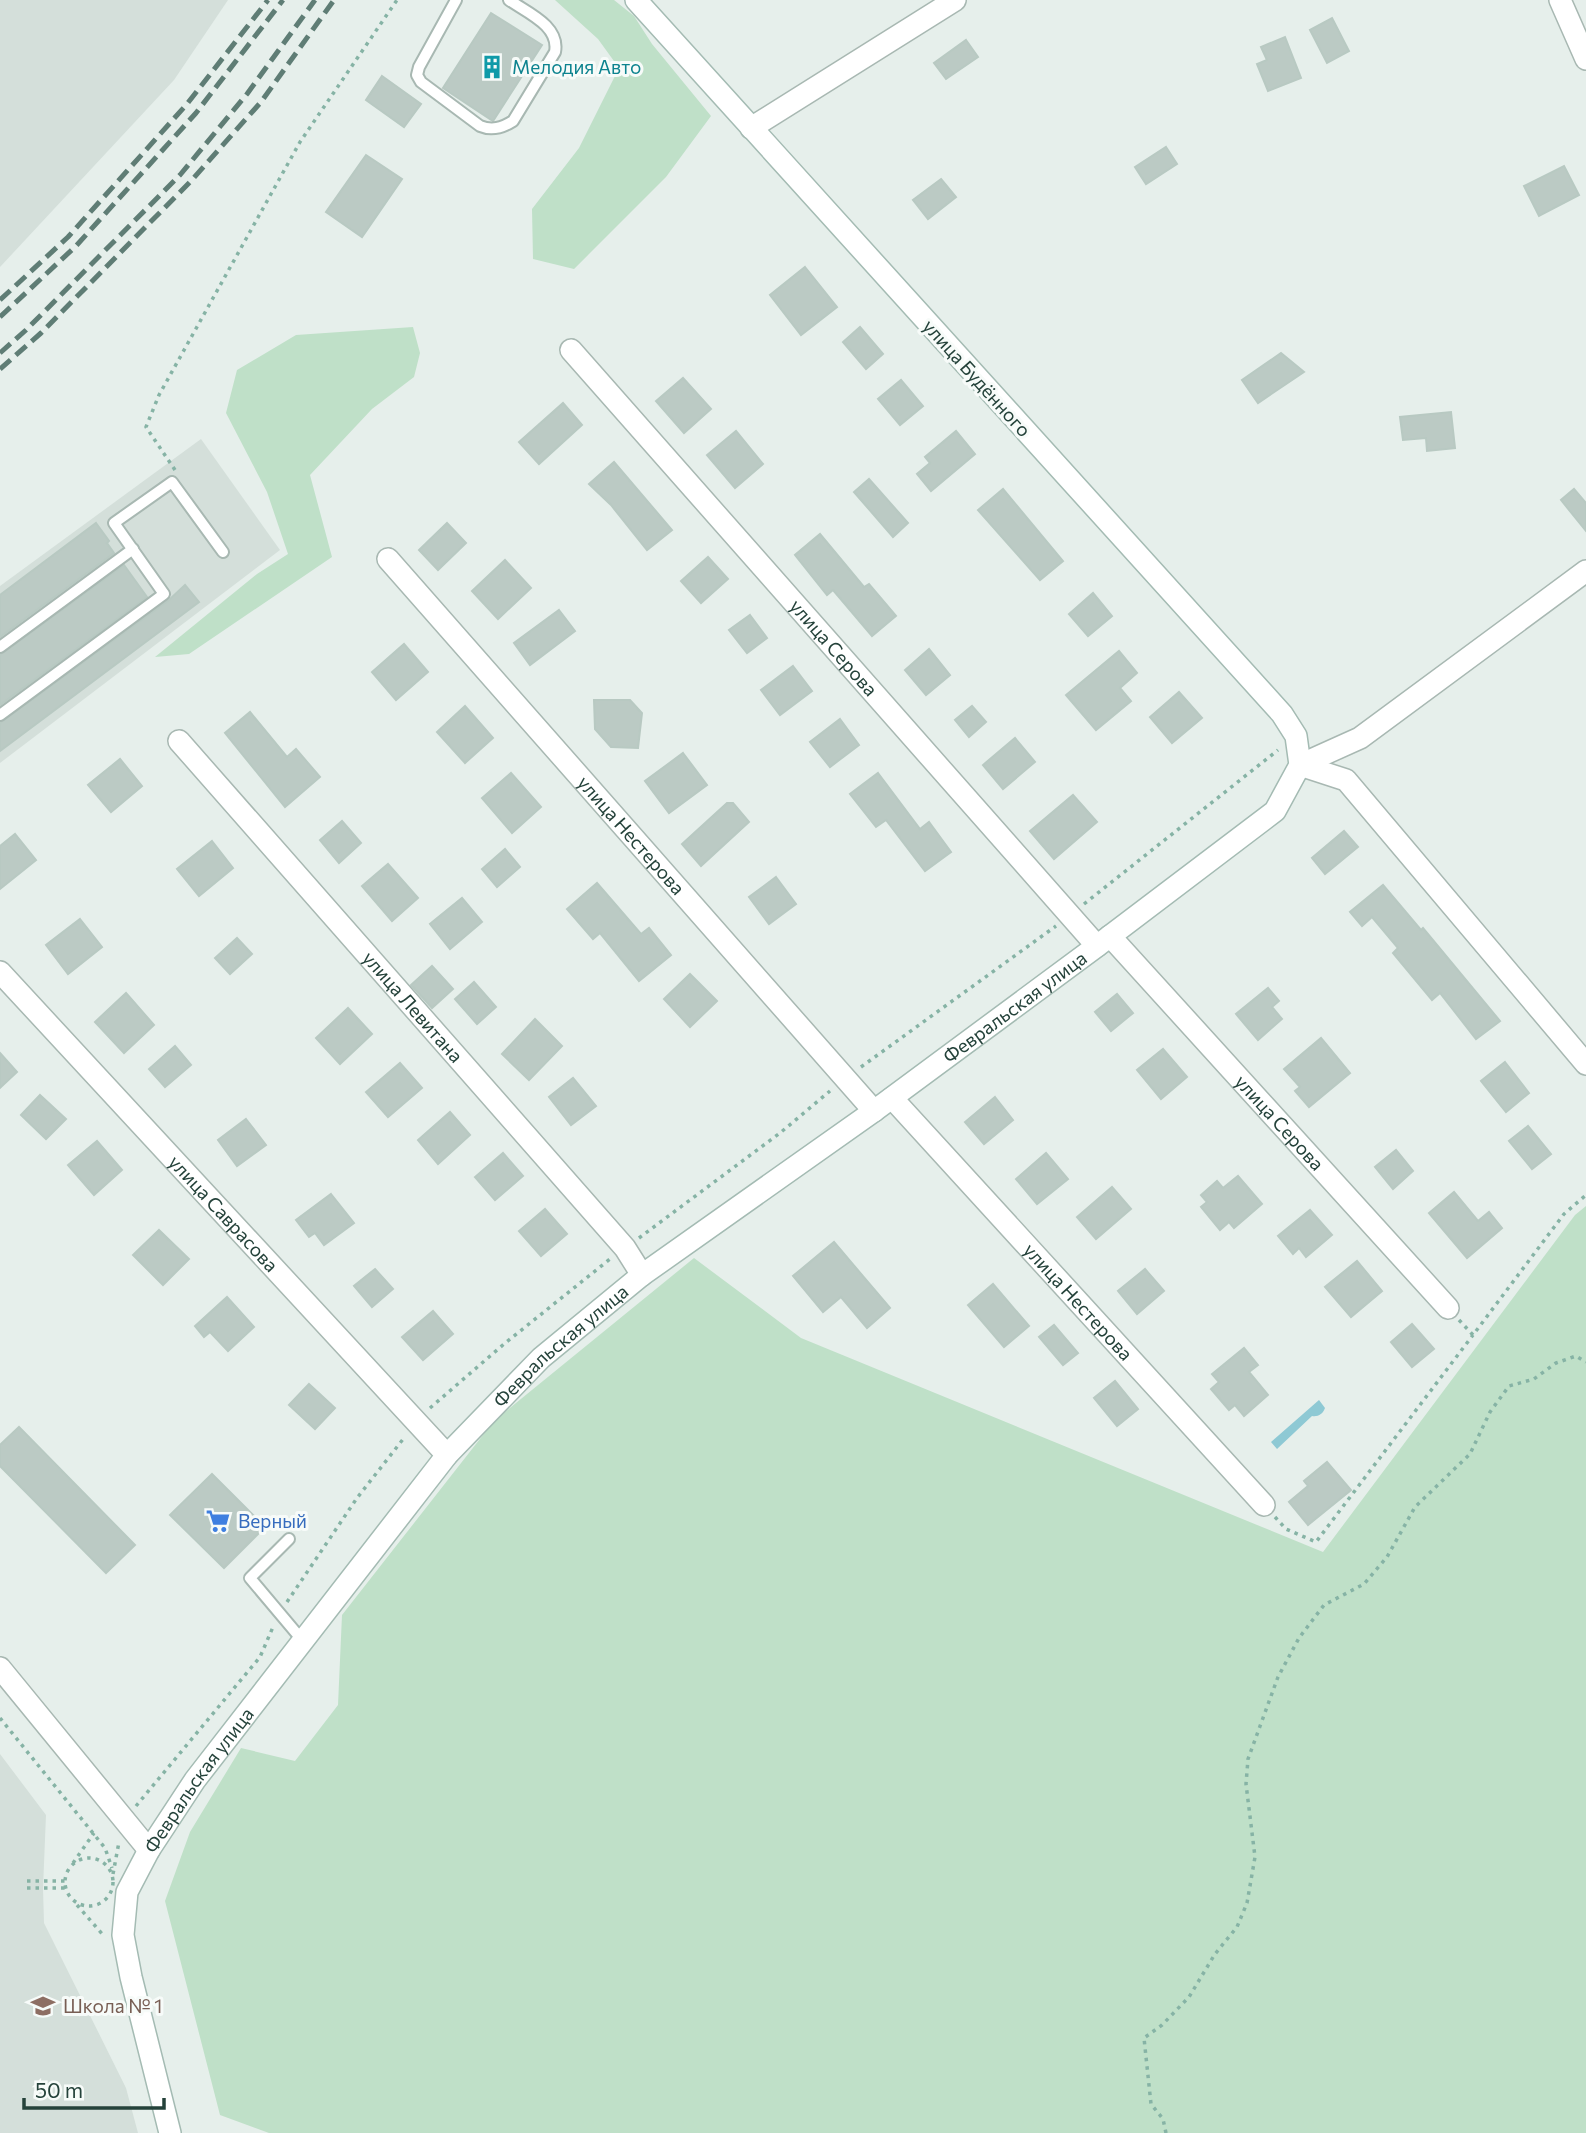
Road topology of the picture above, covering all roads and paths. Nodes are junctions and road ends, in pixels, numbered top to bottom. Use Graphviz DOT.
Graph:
graph roads {
  1 [pos="397,0"];
  2 [pos="456,0"];
  3 [pos="509,0"];
  4 [pos="636,0"];
  5 [pos="955,0"];
  6 [pos="1560,0"];
  7 [pos="1586,59"];
  8 [pos="751,128"];
  9 [pos="571,350"];
  10 [pos="172,482"];
  11 [pos="133,549"];
  12 [pos="223,552"];
  13 [pos="388,559"];
  14 [pos="1586,572"];
  15 [pos="0,647"];
  16 [pos="0,715"];
  17 [pos="179,741"];
  18 [pos="1300,765"];
  19 [pos="1103,941"];
  20 [pos="0,972"];
  21 [pos="1586,1063"];
  22 [pos="892,1098"];
  23 [pos="874,1111"];
  24 [pos="1586,1195"];
  25 [pos="642,1275"];
  26 [pos="1448,1308"];
  27 [pos="1473,1335"];
  28 [pos="1586,1362"];
  29 [pos="447,1455"];
  30 [pos="1264,1505"];
  31 [pos="289,1539"];
  32 [pos="303,1641"];
  33 [pos="0,1668"];
  34 [pos="0,1717"];
  35 [pos="94,1833"];
  36 [pos="149,1850"];
  37 [pos="70,1867"];
  38 [pos="113,1874"];
  39 [pos="27,1881"];
  40 [pos="65,1881"];
  41 [pos="27,1888"];
  42 [pos="66,1888"];
  43 [pos="73,1900"];
  44 [pos="108,1940"];
  45 [pos="170,2133"];
  46 [pos="1166,2133"];
  1 -- 10 [label="path"];
  2 -- 3 [label="lane"];
  4 -- 8 [label="street, улица Будённого"];
  5 -- 8 [label="street"];
  6 -- 7 [label="street"];
  8 -- 18 [label="street, улица Будённого"];
  9 -- 19 [label="street, улица Серова"];
  10 -- 11 [label="lane"];
  10 -- 12 [label="lane"];
  11 -- 15 [label="lane"];
  11 -- 16 [label="lane"];
  13 -- 23 [label="street, улица Нестерова"];
  14 -- 18 [label="street"];
  17 -- 25 [label="street, улица Левитана"];
  18 -- 19 [label="street, Февральская улица"];
  18 -- 21 [label="street"];
  19 -- 22 [label="street, Февральская улица"];
  19 -- 26 [label="street, улица Серова"];
  20 -- 29 [label="street, улица Саврасова"];
  22 -- 23 [label="street, Февральская улица"];
  22 -- 30 [label="street, улица Нестерова"];
  23 -- 25 [label="street, Февральская улица"];
  24 -- 27 [label="path"];
  25 -- 29 [label="street, Февральская улица"];
  26 -- 27 [label="path"];
  27 -- 30 [label="path"];
  28 -- 46 [label="path"];
  29 -- 32 [label="street, Февральская улица"];
  31 -- 32 [label="lane"];
  32 -- 36 [label="street, Февральская улица"];
  33 -- 36 [label="street"];
  34 -- 35 [label="path"];
  35 -- 37 [label="path"];
  35 -- 38 [label="path"];
  36 -- 45 [label="street, Февральская улица"];
  37 -- 38 [label="path"];
  37 -- 40 [label="path"];
  38 -- 43 [label="path"];
  39 -- 40 [label="path"];
  40 -- 42 [label="path"];
  41 -- 42 [label="path"];
  42 -- 43 [label="path"];
  43 -- 44 [label="path"];
}
